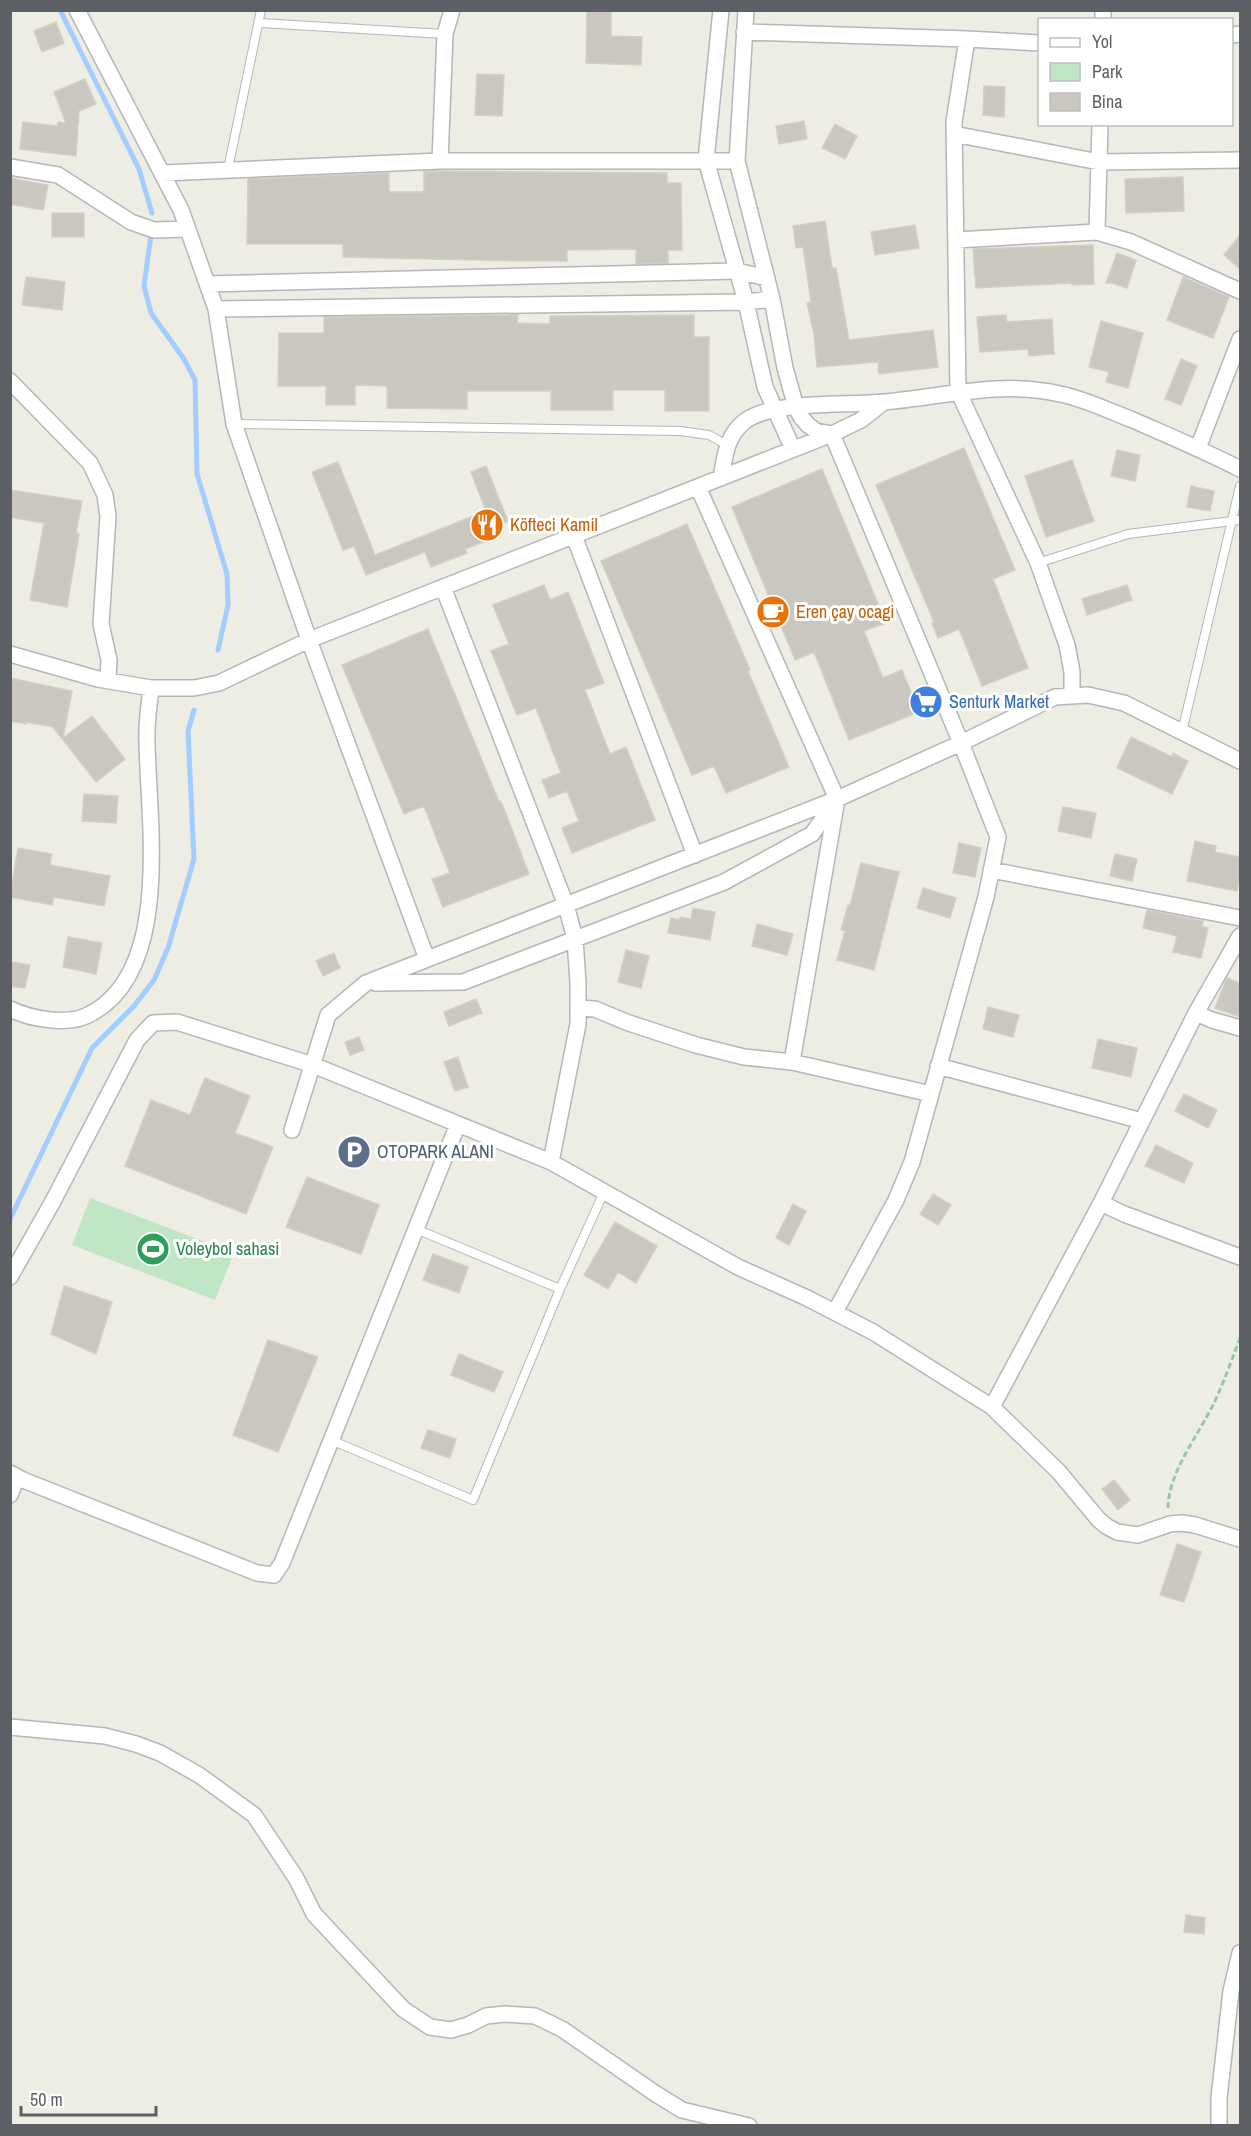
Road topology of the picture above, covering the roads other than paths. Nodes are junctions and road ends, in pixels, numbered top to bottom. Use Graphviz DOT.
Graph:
graph roads {
  1 [pos="77,10"];
  2 [pos="261,10"];
  3 [pos="452,10"];
  4 [pos="721,10"];
  5 [pos="746,10"];
  6 [pos="260,23"];
  7 [pos="744,32"];
  8 [pos="445,34"];
  9 [pos="967,39"];
  10 [pos="1038,43"];
  11 [pos="1100,126"];
  12 [pos="954,134"];
  13 [pos="706,160"];
  14 [pos="1240,160"];
  15 [pos="440,161"];
  16 [pos="737,161"];
  17 [pos="1099,162"];
  18 [pos="10,167"];
  19 [pos="228,169"];
  20 [pos="162,173"];
  21 [pos="187,229"];
  22 [pos="1097,232"];
  23 [pos="956,240"];
  24 [pos="737,271"];
  25 [pos="767,278"];
  26 [pos="207,284"];
  27 [pos="1240,291"];
  28 [pos="772,299"];
  29 [pos="746,302"];
  30 [pos="216,309"];
  31 [pos="1240,339"];
  32 [pos="10,381"];
  33 [pos="958,392"];
  34 [pos="884,402"];
  35 [pos="796,407"];
  36 [pos="775,411"];
  37 [pos="234,424"];
  38 [pos="831,434"];
  39 [pos="727,445"];
  40 [pos="1198,448"];
  41 [pos="793,449"];
  42 [pos="1240,469"];
  43 [pos="721,478"];
  44 [pos="1240,486"];
  45 [pos="698,487"];
  46 [pos="1240,520"];
  47 [pos="1231,521"];
  48 [pos="573,536"];
  49 [pos="1038,563"];
  50 [pos="443,587"];
  51 [pos="309,640"];
  52 [pos="10,654"];
  53 [pos="108,681"];
  54 [pos="151,688"];
  55 [pos="1072,695"];
  56 [pos="1182,732"];
  57 [pos="961,743"];
  58 [pos="1240,761"];
  59 [pos="837,799"];
  60 [pos="695,855"];
  61 [pos="991,870"];
  62 [pos="566,905"];
  63 [pos="1240,918"];
  64 [pos="1240,936"];
  65 [pos="575,939"];
  66 [pos="427,959"];
  67 [pos="366,983"];
  68 [pos="578,1008"];
  69 [pos="10,1009"];
  70 [pos="1196,1013"];
  71 [pos="1240,1028"];
  72 [pos="792,1062"];
  73 [pos="314,1065"];
  74 [pos="938,1066"];
  75 [pos="931,1094"];
  76 [pos="1142,1121"];
  77 [pos="458,1124"];
  78 [pos="292,1130"];
  79 [pos="551,1162"];
  80 [pos="604,1192"];
  81 [pos="1101,1203"];
  82 [pos="416,1229"];
  83 [pos="1240,1257"];
  84 [pos="10,1277"];
  85 [pos="560,1289"];
  86 [pos="835,1312"];
  87 [pos="992,1407"];
  88 [pos="332,1440"];
  89 [pos="14,1475"];
  90 [pos="10,1495"];
  91 [pos="1240,1539"];
  92 [pos="10,1727"];
  93 [pos="1240,1953"];
  94 [pos="749,2126"];
  95 [pos="1219,2126"];
  1 -- 20 [label="street"];
  2 -- 6 [label="lane"];
  3 -- 8 [label="street"];
  4 -- 13 [label="street"];
  5 -- 7 [label="street"];
  6 -- 8 [label="lane"];
  6 -- 19 [label="lane"];
  7 -- 9 [label="street"];
  7 -- 16 [label="street"];
  8 -- 15 [label="street"];
  9 -- 10 [label="street"];
  9 -- 12 [label="street"];
  11 -- 17 [label="street"];
  12 -- 17 [label="street"];
  12 -- 23 [label="street"];
  13 -- 15 [label="street"];
  13 -- 16 [label="street"];
  13 -- 24 [label="street"];
  14 -- 17 [label="street"];
  15 -- 19 [label="street"];
  16 -- 25 [label="street"];
  17 -- 22 [label="street"];
  18 -- 21 [label="street"];
  19 -- 20 [label="street"];
  20 -- 21 [label="street"];
  21 -- 26 [label="street"];
  22 -- 23 [label="street"];
  22 -- 27 [label="street"];
  23 -- 33 [label="street"];
  24 -- 25 [label="street"];
  24 -- 26 [label="street"];
  24 -- 29 [label="street"];
  25 -- 28 [label="street"];
  26 -- 30 [label="street"];
  28 -- 29 [label="street"];
  28 -- 35 [label="street"];
  29 -- 30 [label="street"];
  29 -- 36 [label="street"];
  30 -- 37 [label="street"];
  31 -- 40 [label="street"];
  32 -- 53 [label="street"];
  33 -- 34 [label="street"];
  33 -- 40 [label="street"];
  33 -- 49 [label="street"];
  34 -- 35 [label="street"];
  34 -- 38 [label="street"];
  35 -- 36 [label="street"];
  35 -- 38 [label="street"];
  36 -- 39 [label="street"];
  36 -- 41 [label="street"];
  37 -- 39 [label="lane"];
  37 -- 51 [label="street"];
  38 -- 41 [label="street"];
  38 -- 57 [label="street"];
  39 -- 43 [label="street"];
  40 -- 42 [label="street"];
  41 -- 43 [label="street"];
  43 -- 45 [label="street"];
  44 -- 47 [label="lane"];
  45 -- 48 [label="street"];
  45 -- 59 [label="street"];
  46 -- 47 [label="lane"];
  47 -- 49 [label="lane"];
  47 -- 56 [label="lane"];
  48 -- 50 [label="street"];
  48 -- 60 [label="street"];
  49 -- 55 [label="street"];
  50 -- 51 [label="street"];
  50 -- 62 [label="street"];
  51 -- 54 [label="street"];
  51 -- 66 [label="street"];
  52 -- 53 [label="street"];
  53 -- 54 [label="street"];
  54 -- 69 [label="street"];
  55 -- 56 [label="street"];
  55 -- 57 [label="street"];
  56 -- 58 [label="street"];
  57 -- 59 [label="street"];
  57 -- 61 [label="street"];
  59 -- 60 [label="street"];
  59 -- 65 [label="street"];
  59 -- 72 [label="street"];
  60 -- 62 [label="street"];
  61 -- 63 [label="street"];
  61 -- 74 [label="street"];
  62 -- 65 [label="street"];
  62 -- 66 [label="street"];
  64 -- 70 [label="street"];
  65 -- 67 [label="street"];
  65 -- 68 [label="street"];
  66 -- 67 [label="street"];
  67 -- 73 [label="street"];
  68 -- 72 [label="street"];
  68 -- 79 [label="street"];
  70 -- 71 [label="street"];
  70 -- 76 [label="street"];
  72 -- 75 [label="street"];
  73 -- 77 [label="street"];
  73 -- 78 [label="street"];
  73 -- 84 [label="street"];
  74 -- 75 [label="street"];
  74 -- 76 [label="street"];
  75 -- 86 [label="street"];
  76 -- 81 [label="street"];
  77 -- 79 [label="street"];
  77 -- 82 [label="street"];
  79 -- 80 [label="street"];
  80 -- 85 [label="lane"];
  80 -- 86 [label="street"];
  81 -- 83 [label="street"];
  81 -- 87 [label="street"];
  82 -- 85 [label="lane"];
  82 -- 88 [label="street"];
  85 -- 88 [label="lane"];
  86 -- 87 [label="street"];
  87 -- 91 [label="street"];
  88 -- 89 [label="street"];
  89 -- 90 [label="street"];
  92 -- 94 [label="street"];
  93 -- 95 [label="street"];
}
